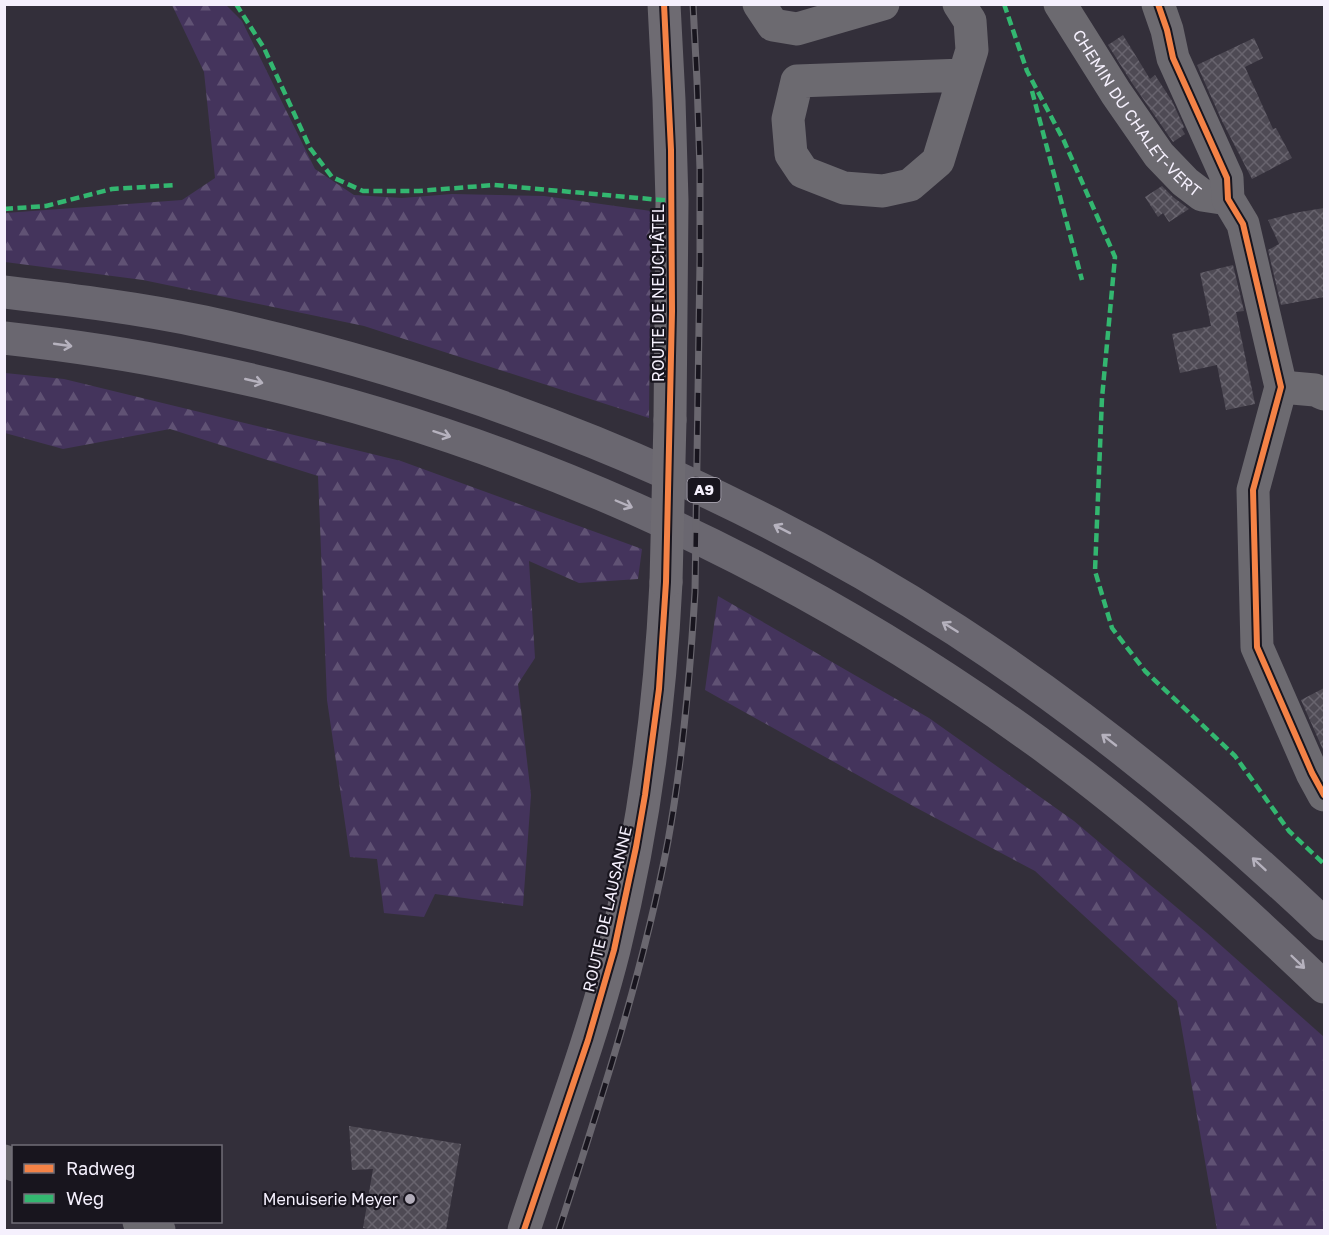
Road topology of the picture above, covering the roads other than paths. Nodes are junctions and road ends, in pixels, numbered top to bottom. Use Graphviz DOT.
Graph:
graph roads {
  1 [pos="664,4"];
  2 [pos="759,4"];
  3 [pos="883,4"];
  4 [pos="959,4"];
  5 [pos="1060,4"];
  6 [pos="1158,4"];
  7 [pos="964,75"];
  8 [pos="1228,199"];
  9 [pos="4,292"];
  10 [pos="4,338"];
  11 [pos="1281,387"];
  12 [pos="1324,394"];
  13 [pos="666,582"];
  14 [pos="1324,795"];
  15 [pos="1324,924"];
  16 [pos="1324,987"];
  17 [pos="143,1223"];
  18 [pos="159,1230"];
  19 [pos="524,1230"];
  1 -- 13 [label="main road, ROUTE DE NEUCHÂTEL, bridge"];
  2 -- 3 [label="street"];
  4 -- 7 [label="street"];
  5 -- 8 [label="street, CHEMIN DU CHALET-VERT"];
  6 -- 8 [label="street"];
  7 -- 7 [label="street"];
  8 -- 11 [label="street"];
  15 -- 9 [label="highway, A9, one-way"];
  10 -- 16 [label="highway, one-way"];
  11 -- 12 [label="street"];
  11 -- 14 [label="street"];
  13 -- 19 [label="main road, ROUTE DE LAUSANNE"];
  17 -- 18 [label="street"];
}
